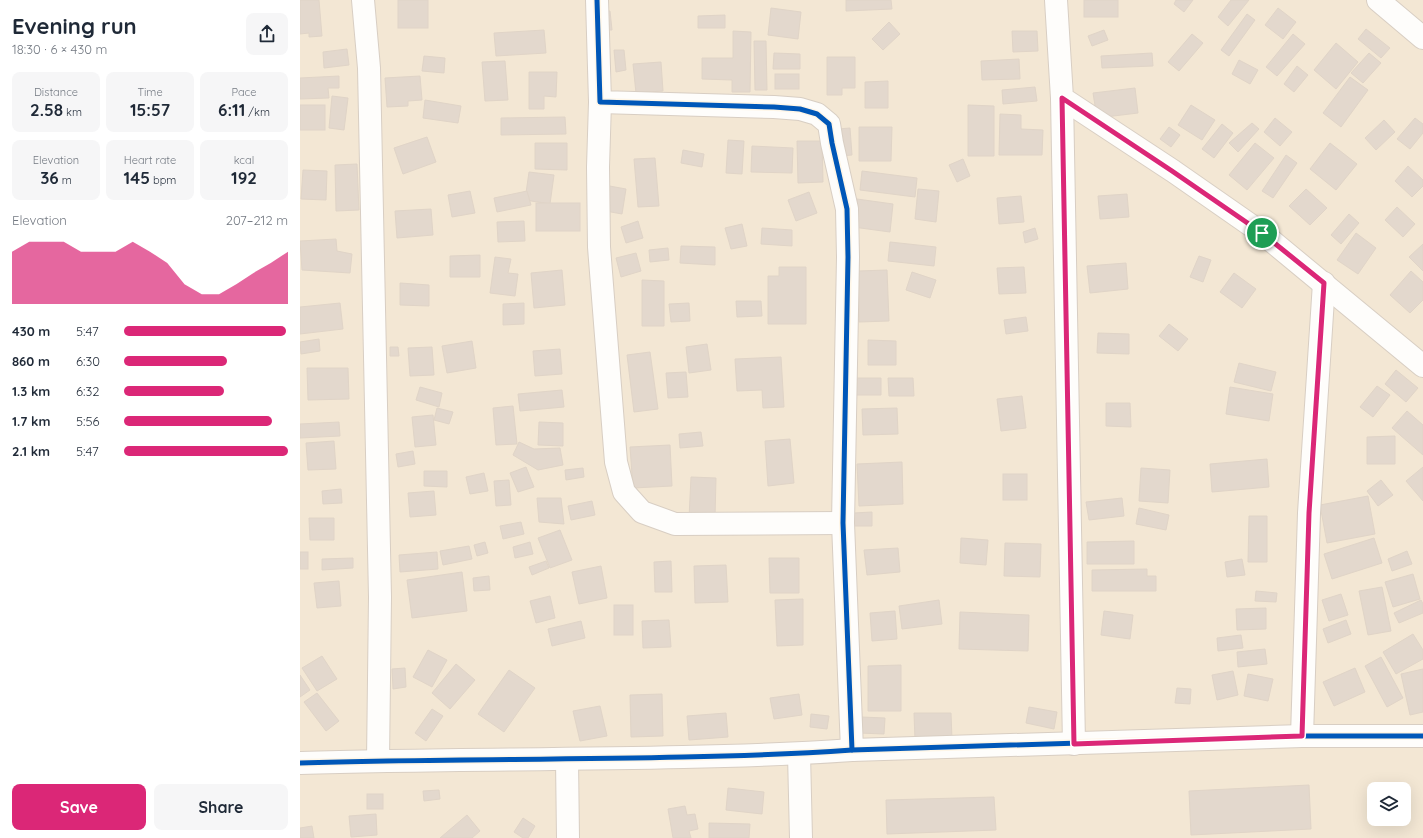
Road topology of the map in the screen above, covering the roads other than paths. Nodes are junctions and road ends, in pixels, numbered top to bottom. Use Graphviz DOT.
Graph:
graph roads {
  1 [pos="363,0"];
  2 [pos="596,0"];
  3 [pos="1056,0"];
  4 [pos="1378,0"];
  5 [pos="1423,38"];
  6 [pos="1062,98"];
  7 [pos="600,102"];
  8 [pos="1324,283"];
  9 [pos="1423,366"];
  10 [pos="843,523"];
  11 [pos="1302,736"];
  12 [pos="1423,736"];
  13 [pos="1074,744"];
  14 [pos="852,750"];
  15 [pos="799,754"];
  16 [pos="567,760"];
  17 [pos="378,761"];
  18 [pos="300,763"];
  19 [pos="568,838"];
  20 [pos="801,838"];
  1 -- 17 [label="street"];
  2 -- 7 [label="street"];
  3 -- 6 [label="street"];
  4 -- 5 [label="street"];
  6 -- 8 [label="street"];
  6 -- 13 [label="street"];
  7 -- 10 [label="street"];
  7 -- 10 [label="street"];
  8 -- 9 [label="street"];
  8 -- 11 [label="street"];
  10 -- 14 [label="street"];
  11 -- 12 [label="street"];
  11 -- 13 [label="street"];
  13 -- 14 [label="street"];
  14 -- 15 [label="street"];
  15 -- 16 [label="street"];
  15 -- 20 [label="street"];
  16 -- 17 [label="street"];
  16 -- 19 [label="street"];
  17 -- 18 [label="street"];
}
